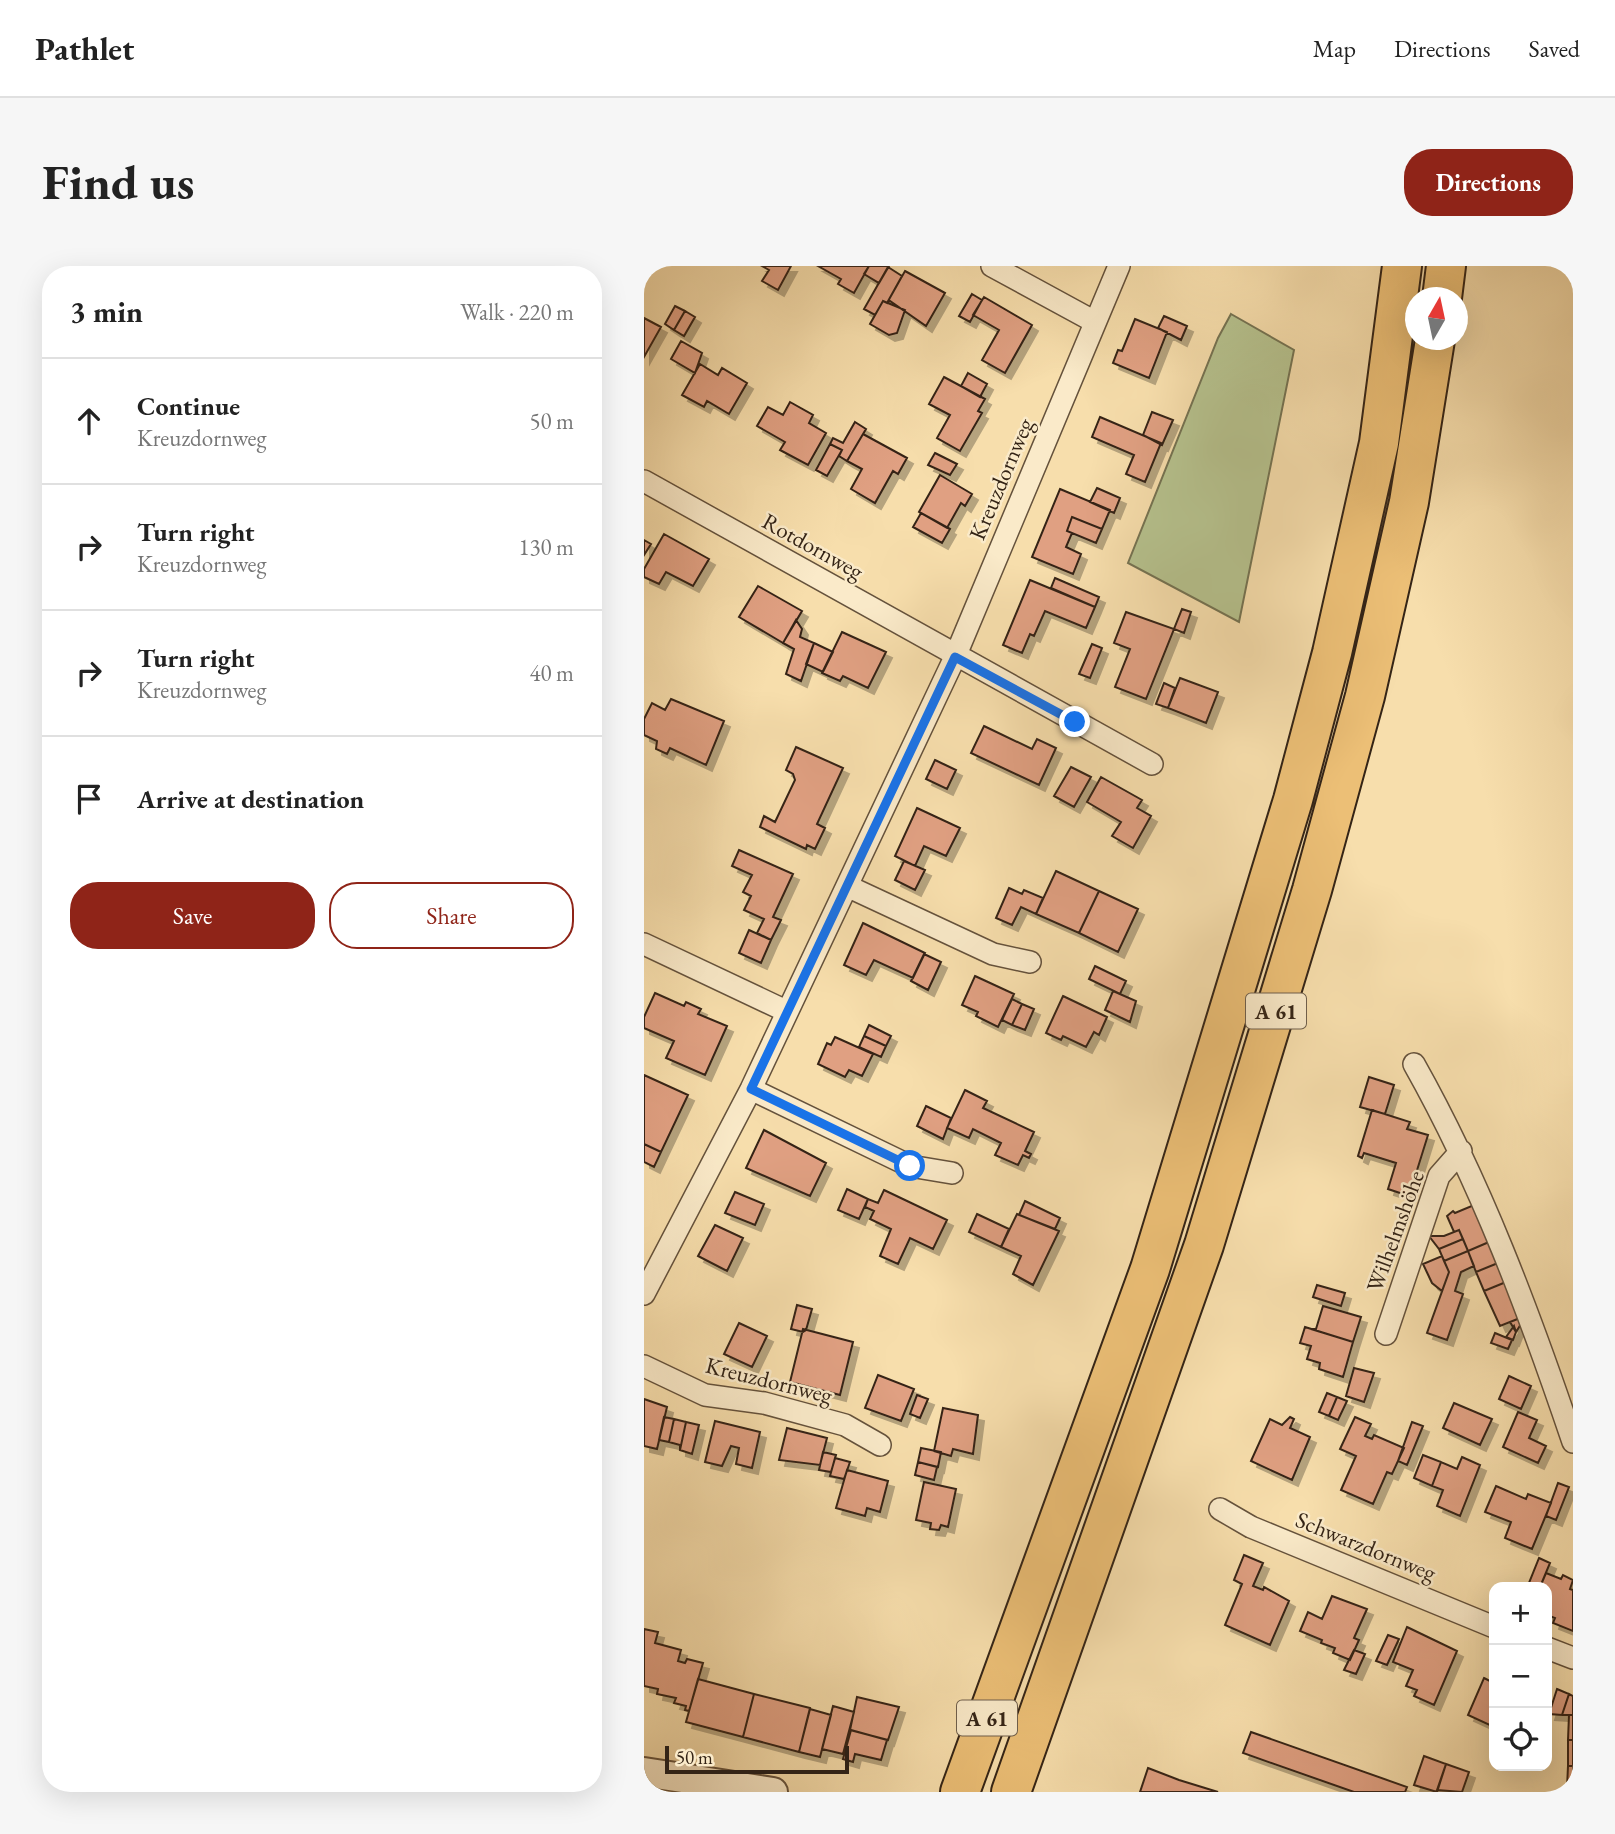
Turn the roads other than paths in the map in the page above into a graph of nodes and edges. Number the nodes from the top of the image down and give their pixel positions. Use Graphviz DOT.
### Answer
graph roads {
  1 [pos="992,266"];
  2 [pos="1119,266"];
  3 [pos="1402,266"];
  4 [pos="1446,266"];
  5 [pos="1443,287"];
  6 [pos="1095,322"];
  7 [pos="1433,350"];
  8 [pos="644,481"];
  9 [pos="955,657"];
  10 [pos="1152,764"];
  11 [pos="847,886"];
  12 [pos="644,944"];
  13 [pos="1030,962"];
  14 [pos="786,1011"];
  15 [pos="1414,1064"];
  16 [pos="751,1089"];
  17 [pos="1461,1151"];
  18 [pos="952,1173"];
  19 [pos="644,1294"];
  20 [pos="1387,1334"];
  21 [pos="644,1366"];
  22 [pos="1573,1442"];
  23 [pos="880,1445"];
  24 [pos="1220,1509"];
  25 [pos="1489,1625"];
  26 [pos="1552,1650"];
  27 [pos="1573,1658"];
  28 [pos="644,1772"];
  29 [pos="773,1792"];
  30 [pos="960,1792"];
  31 [pos="1011,1792"];
  1 -- 6 [label="street"];
  2 -- 6 [label="street, Kreuzdornweg"];
  3 -- 30 [label="highway, A 61"];
  4 -- 5 [label="highway"];
  6 -- 9 [label="street, Kreuzdornweg"];
  7 -- 31 [label="highway, A 61"];
  8 -- 9 [label="street, Rotdornweg"];
  9 -- 10 [label="street"];
  9 -- 11 [label="street, Kreuzdornweg"];
  11 -- 13 [label="street"];
  11 -- 14 [label="street, Kreuzdornweg"];
  12 -- 14 [label="street"];
  14 -- 16 [label="street, Kreuzdornweg"];
  15 -- 17 [label="street"];
  16 -- 18 [label="street"];
  16 -- 19 [label="street, Kreuzdornweg"];
  17 -- 20 [label="street, Wilhelmshöhe"];
  17 -- 22 [label="street"];
  21 -- 23 [label="street, Kreuzdornweg"];
  24 -- 25 [label="street, Schwarzdornweg"];
  26 -- 27 [label="street"];
  28 -- 29 [label="street"];
}
